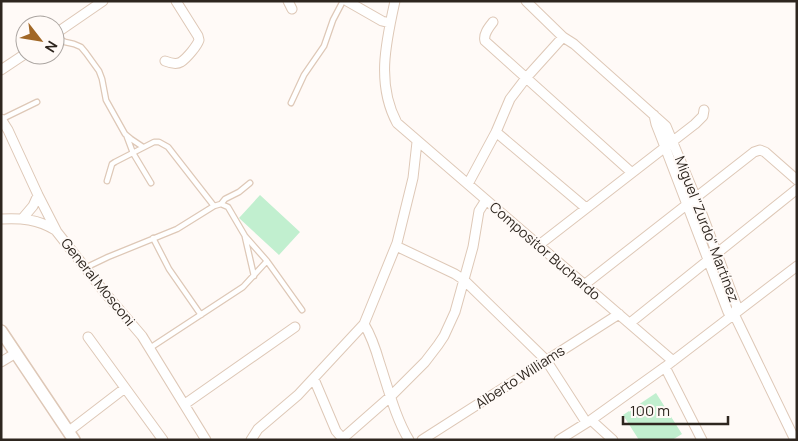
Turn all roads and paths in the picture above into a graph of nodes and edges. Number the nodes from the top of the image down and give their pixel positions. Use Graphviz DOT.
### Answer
graph roads {
  1 [pos="176,1"];
  2 [pos="343,1"];
  3 [pos="347,1"];
  4 [pos="395,1"];
  5 [pos="526,1"];
  6 [pos="99,2"];
  7 [pos="493,22"];
  8 [pos="390,23"];
  9 [pos="65,28"];
  10 [pos="563,37"];
  11 [pos="65,42"];
  12 [pos="15,61"];
  13 [pos="165,61"];
  14 [pos="1,70"];
  15 [pos="526,78"];
  16 [pos="37,102"];
  17 [pos="291,103"];
  18 [pos="704,110"];
  19 [pos="654,114"];
  20 [pos="2,119"];
  21 [pos="496,132"];
  22 [pos="125,134"];
  23 [pos="673,141"];
  24 [pos="417,142"];
  25 [pos="143,147"];
  26 [pos="665,147"];
  27 [pos="133,153"];
  28 [pos="631,172"];
  29 [pos="797,180"];
  30 [pos="107,181"];
  31 [pos="151,183"];
  32 [pos="250,183"];
  33 [pos="468,184"];
  34 [pos="797,189"];
  35 [pos="38,195"];
  36 [pos="696,198"];
  37 [pos="486,200"];
  38 [pos="221,204"];
  39 [pos="687,204"];
  40 [pos="214,206"];
  41 [pos="586,208"];
  42 [pos="1,219"];
  43 [pos="22,219"];
  44 [pos="57,232"];
  45 [pos="245,236"];
  46 [pos="154,238"];
  47 [pos="539,245"];
  48 [pos="396,246"];
  49 [pos="716,253"];
  50 [pos="708,260"];
  51 [pos="267,262"];
  52 [pos="797,266"];
  53 [pos="86,268"];
  54 [pos="254,276"];
  55 [pos="464,280"];
  56 [pos="584,285"];
  57 [pos="302,310"];
  58 [pos="619,314"];
  59 [pos="734,314"];
  60 [pos="201,315"];
  61 [pos="630,323"];
  62 [pos="364,324"];
  63 [pos="295,326"];
  64 [pos="1,331"];
  65 [pos="88,337"];
  66 [pos="150,348"];
  67 [pos="16,353"];
  68 [pos="546,360"];
  69 [pos="673,361"];
  70 [pos="1,362"];
  71 [pos="665,367"];
  72 [pos="314,379"];
  73 [pos="125,388"];
  74 [pos="391,396"];
  75 [pos="185,404"];
  76 [pos="588,421"];
  77 [pos="72,435"];
  78 [pos="342,439"];
  79 [pos="163,440"];
  80 [pos="206,440"];
  81 [pos="251,440"];
  82 [pos="409,440"];
  83 [pos="422,440"];
  84 [pos="558,440"];
  85 [pos="613,440"];
  86 [pos="702,440"];
  87 [pos="795,440"];
  1 -- 13 [label="street"];
  2 -- 17 [label="lane"];
  3 -- 8 [label="street"];
  4 -- 8 [label="street, Compositor Buchardo"];
  5 -- 10 [label="street, Miguel \"Zurdo\" Martínez"];
  6 -- 9 [label="street"];
  7 -- 15 [label="street"];
  8 -- 24 [label="street, Compositor Buchardo"];
  10 -- 15 [label="street"];
  10 -- 19 [label="street, Miguel \"Zurdo\" Martínez"];
  11 -- 22 [label="lane"];
  12 -- 14 [label="street"];
  15 -- 21 [label="street"];
  15 -- 28 [label="street"];
  16 -- 20 [label="lane"];
  18 -- 23 [label="street"];
  19 -- 23 [label="street, Miguel \"Zurdo\" Martínez"];
  19 -- 26 [label="street, Miguel \"Zurdo\" Martínez"];
  20 -- 35 [label="street, General Mosconi"];
  21 -- 33 [label="street"];
  21 -- 41 [label="street"];
  22 -- 25 [label="lane"];
  22 -- 27 [label="lane"];
  23 -- 26 [label="street"];
  23 -- 36 [label="street, Miguel \"Zurdo\" Martínez"];
  24 -- 33 [label="street, Compositor Buchardo"];
  24 -- 48 [label="street"];
  25 -- 27 [label="lane"];
  25 -- 40 [label="lane"];
  26 -- 28 [label="street"];
  26 -- 39 [label="street, Miguel \"Zurdo\" Martínez"];
  27 -- 30 [label="lane"];
  27 -- 31 [label="lane"];
  28 -- 41 [label="street"];
  29 -- 36 [label="street"];
  32 -- 38 [label="lane"];
  33 -- 37 [label="street, Compositor Buchardo"];
  34 -- 49 [label="street"];
  35 -- 43 [label="street"];
  35 -- 44 [label="street, General Mosconi"];
  36 -- 39 [label="street"];
  36 -- 49 [label="street, Miguel \"Zurdo\" Martínez"];
  37 -- 47 [label="street, Compositor Buchardo"];
  37 -- 55 [label="street"];
  38 -- 40 [label="lane"];
  38 -- 45 [label="lane"];
  39 -- 50 [label="street, Miguel \"Zurdo\" Martínez"];
  39 -- 56 [label="street"];
  40 -- 46 [label="lane"];
  41 -- 47 [label="street"];
  42 -- 43 [label="street"];
  43 -- 44 [label="street"];
  44 -- 53 [label="street, General Mosconi"];
  45 -- 51 [label="lane"];
  45 -- 54 [label="lane"];
  46 -- 53 [label="lane"];
  46 -- 60 [label="lane"];
  47 -- 56 [label="street, Compositor Buchardo"];
  48 -- 55 [label="street"];
  48 -- 62 [label="street"];
  49 -- 50 [label="street"];
  49 -- 59 [label="street, Miguel \"Zurdo\" Martínez"];
  50 -- 59 [label="street, Miguel \"Zurdo\" Martínez"];
  50 -- 61 [label="street"];
  51 -- 54 [label="lane"];
  51 -- 57 [label="lane"];
  52 -- 59 [label="street"];
  53 -- 66 [label="street, General Mosconi"];
  54 -- 60 [label="lane"];
  55 -- 68 [label="street"];
  55 -- 74 [label="street"];
  56 -- 58 [label="street, Compositor Buchardo"];
  58 -- 61 [label="street, Compositor Buchardo"];
  58 -- 68 [label="street, Alberto Williams"];
  59 -- 69 [label="street"];
  59 -- 87 [label="street"];
  60 -- 66 [label="lane"];
  61 -- 69 [label="street, Compositor Buchardo"];
  62 -- 72 [label="street"];
  62 -- 74 [label="street"];
  63 -- 75 [label="street"];
  64 -- 67 [label="street"];
  65 -- 73 [label="street"];
  66 -- 75 [label="street, General Mosconi"];
  67 -- 70 [label="street"];
  67 -- 77 [label="street"];
  68 -- 76 [label="street"];
  68 -- 83 [label="street, Alberto Williams"];
  69 -- 71 [label="street"];
  71 -- 76 [label="street"];
  71 -- 86 [label="street"];
  72 -- 78 [label="street"];
  72 -- 81 [label="street"];
  73 -- 77 [label="street"];
  73 -- 79 [label="street"];
  74 -- 78 [label="street"];
  74 -- 82 [label="street"];
  75 -- 80 [label="street, General Mosconi"];
  76 -- 84 [label="street"];
  76 -- 85 [label="street"];
}
